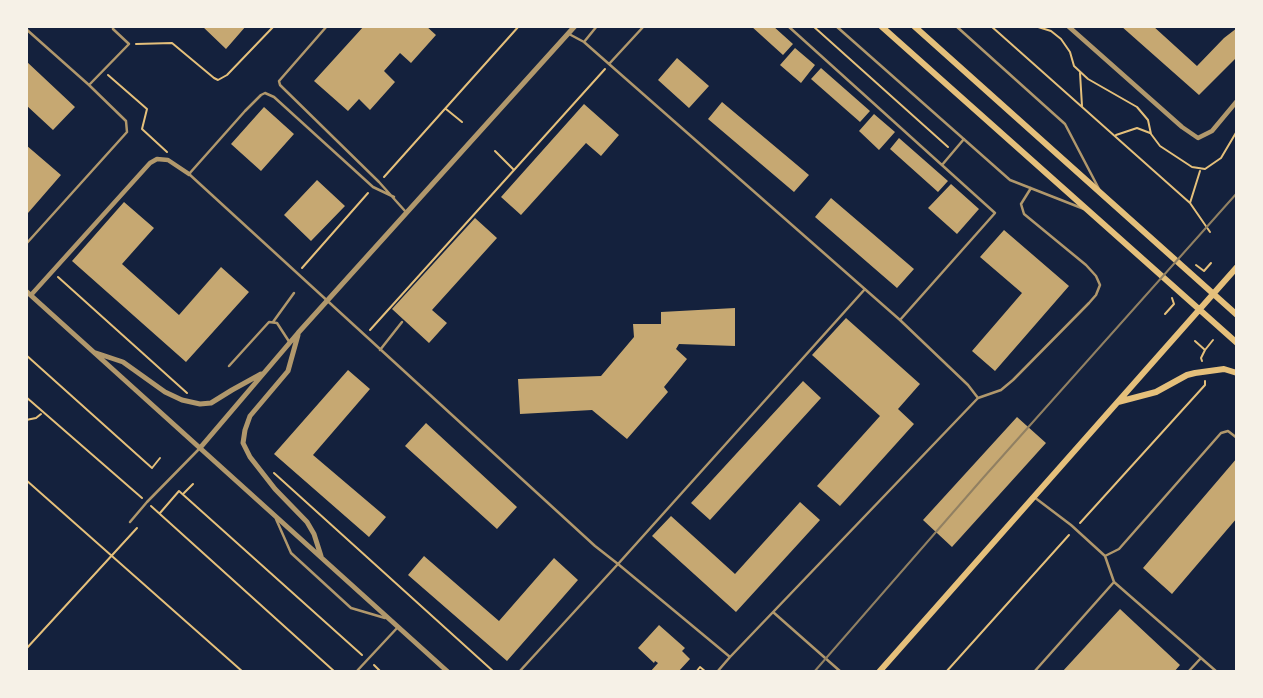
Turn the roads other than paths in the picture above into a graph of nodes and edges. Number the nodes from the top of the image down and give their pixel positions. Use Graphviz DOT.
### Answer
graph roads {
  1 [pos="113,26"];
  2 [pos="327,26"];
  3 [pos="575,26"];
  4 [pos="597,26"];
  5 [pos="644,26"];
  6 [pos="788,26"];
  7 [pos="836,26"];
  8 [pos="881,26"];
  9 [pos="914,26"];
  10 [pos="956,26"];
  11 [pos="1068,26"];
  12 [pos="26,29"];
  13 [pos="569,34"];
  14 [pos="584,42"];
  15 [pos="609,64"];
  16 [pos="89,85"];
  17 [pos="1237,102"];
  18 [pos="964,139"];
  19 [pos="942,165"];
  20 [pos="188,174"];
  21 [pos="1031,188"];
  22 [pos="1102,195"];
  23 [pos="394,197"];
  24 [pos="1088,211"];
  25 [pos="407,214"];
  26 [pos="26,244"];
  27 [pos="1237,267"];
  28 [pos="864,289"];
  29 [pos="29,293"];
  30 [pos="293,293"];
  31 [pos="1213,294"];
  32 [pos="328,302"];
  33 [pos="1199,310"];
  34 [pos="1237,315"];
  35 [pos="900,320"];
  36 [pos="273,321"];
  37 [pos="402,323"];
  38 [pos="298,333"];
  39 [pos="290,343"];
  40 [pos="1237,343"];
  41 [pos="380,350"];
  42 [pos="93,352"];
  43 [pos="229,366"];
  44 [pos="264,373"];
  45 [pos="1237,373"];
  46 [pos="978,398"];
  47 [pos="1116,403"];
  48 [pos="1237,438"];
  49 [pos="200,448"];
  50 [pos="1034,496"];
  51 [pos="275,516"];
  52 [pos="130,522"];
  53 [pos="1105,556"];
  54 [pos="322,559"];
  55 [pos="618,564"];
  56 [pos="1114,582"];
  57 [pos="773,612"];
  58 [pos="390,619"];
  59 [pos="398,627"];
  60 [pos="730,657"];
  61 [pos="1201,658"];
  62 [pos="356,672"];
  63 [pos="449,672"];
  64 [pos="519,672"];
  65 [pos="717,672"];
  66 [pos="841,672"];
  67 [pos="878,672"];
  68 [pos="1034,672"];
  69 [pos="1188,672"];
  70 [pos="1217,672"];
  1 -- 16 [label="lane"];
  2 -- 23 [label="lane"];
  3 -- 13 [label="street"];
  4 -- 14 [label="lane"];
  5 -- 15 [label="lane"];
  6 -- 19 [label="lane"];
  7 -- 18 [label="lane"];
  8 -- 24 [label="main road"];
  9 -- 22 [label="main road"];
  10 -- 22 [label="lane"];
  11 -- 17 [label="street"];
  12 -- 16 [label="lane"];
  13 -- 14 [label="lane"];
  13 -- 25 [label="street"];
  14 -- 15 [label="lane"];
  15 -- 28 [label="lane"];
  16 -- 26 [label="lane"];
  18 -- 19 [label="lane"];
  18 -- 21 [label="lane"];
  19 -- 35 [label="lane"];
  20 -- 23 [label="lane"];
  20 -- 29 [label="street"];
  20 -- 32 [label="lane"];
  21 -- 24 [label="lane"];
  21 -- 46 [label="lane"];
  22 -- 31 [label="main road"];
  23 -- 25 [label="lane"];
  24 -- 33 [label="main road"];
  25 -- 32 [label="street"];
  27 -- 31 [label="main road"];
  28 -- 35 [label="lane"];
  28 -- 55 [label="lane"];
  29 -- 42 [label="street"];
  30 -- 36 [label="lane"];
  31 -- 33 [label="main road"];
  31 -- 34 [label="main road"];
  32 -- 38 [label="street"];
  32 -- 41 [label="lane"];
  33 -- 40 [label="main road"];
  33 -- 47 [label="main road"];
  35 -- 46 [label="lane"];
  36 -- 39 [label="lane"];
  36 -- 43 [label="lane"];
  37 -- 41 [label="lane"];
  38 -- 39 [label="street"];
  38 -- 54 [label="street"];
  39 -- 44 [label="street"];
  41 -- 55 [label="lane"];
  42 -- 44 [label="street"];
  42 -- 49 [label="street"];
  44 -- 49 [label="street"];
  45 -- 47 [label="main road"];
  46 -- 57 [label="lane"];
  47 -- 50 [label="main road"];
  48 -- 53 [label="lane"];
  49 -- 51 [label="street"];
  49 -- 52 [label="lane"];
  50 -- 53 [label="lane"];
  50 -- 67 [label="main road"];
  51 -- 54 [label="street"];
  51 -- 58 [label="lane"];
  53 -- 56 [label="lane"];
  54 -- 58 [label="street"];
  55 -- 60 [label="lane"];
  55 -- 64 [label="lane"];
  56 -- 61 [label="lane"];
  56 -- 68 [label="lane"];
  57 -- 60 [label="lane"];
  57 -- 66 [label="lane"];
  58 -- 59 [label="street"];
  59 -- 62 [label="lane"];
  59 -- 63 [label="street"];
  60 -- 65 [label="lane"];
  61 -- 69 [label="lane"];
  61 -- 70 [label="lane"];
}
